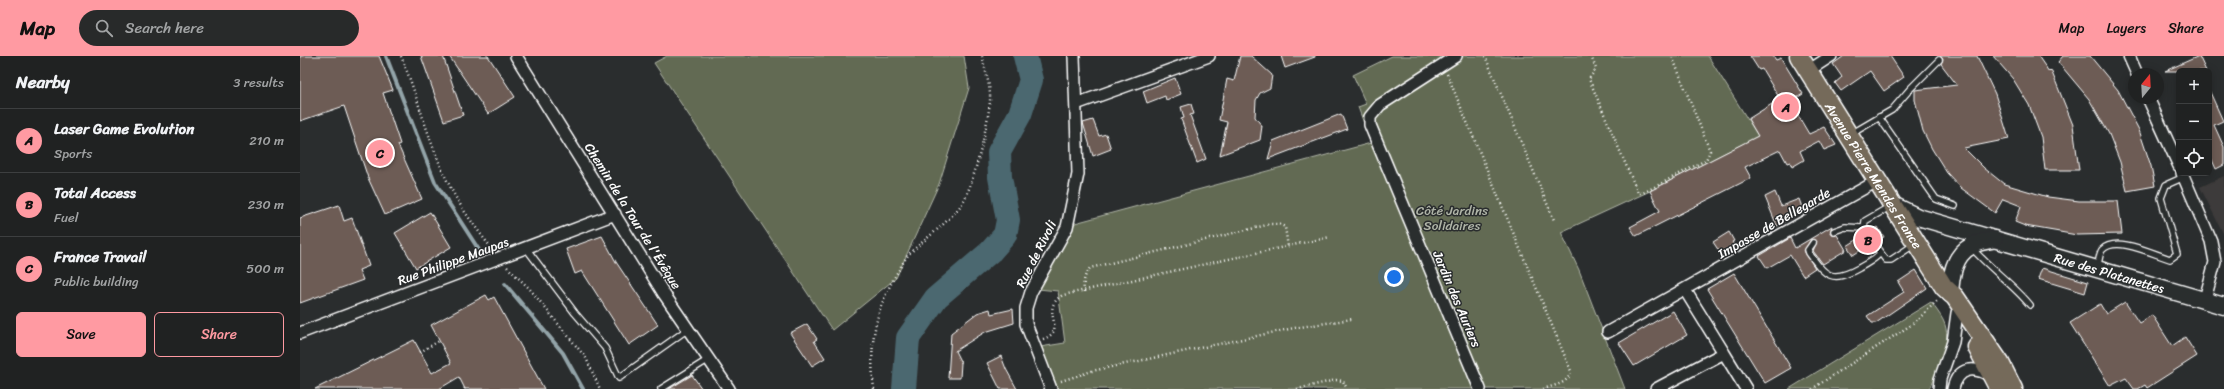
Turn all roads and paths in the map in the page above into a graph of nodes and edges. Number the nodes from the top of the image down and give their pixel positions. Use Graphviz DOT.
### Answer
graph roads {
  1 [pos="401,56"];
  2 [pos="516,56"];
  3 [pos="982,56"];
  4 [pos="1074,56"];
  5 [pos="1209,56"];
  6 [pos="1456,56"];
  7 [pos="1485,56"];
  8 [pos="1591,56"];
  9 [pos="1672,56"];
  10 [pos="1831,56"];
  11 [pos="2129,56"];
  12 [pos="1939,60"];
  13 [pos="1443,64"];
  14 [pos="1804,64"];
  15 [pos="2134,68"];
  16 [pos="1076,104"];
  17 [pos="2151,104"];
  18 [pos="1879,116"];
  19 [pos="1850,135"];
  20 [pos="2176,159"];
  21 [pos="2181,176"];
  22 [pos="2183,176"];
  23 [pos="1877,181"];
  24 [pos="1893,205"];
  25 [pos="1955,206"];
  26 [pos="615,214"];
  27 [pos="1554,220"];
  28 [pos="1864,228"];
  29 [pos="1834,231"];
  30 [pos="1867,234"];
  31 [pos="1330,237"];
  32 [pos="1995,239"];
  33 [pos="1917,242"];
  34 [pos="1873,243"];
  35 [pos="1813,244"];
  36 [pos="1970,246"];
  37 [pos="1288,247"];
  38 [pos="526,248"];
  39 [pos="1880,253"];
  40 [pos="499,258"];
  41 [pos="2097,268"];
  42 [pos="1685,290"];
  43 [pos="1084,292"];
  44 [pos="1944,297"];
  45 [pos="2205,299"];
  46 [pos="2030,305"];
  47 [pos="2224,306"];
  48 [pos="1957,313"];
  49 [pos="1352,319"];
  50 [pos="688,329"];
  51 [pos="1608,332"];
  52 [pos="300,333"];
  53 [pos="439,341"];
  54 [pos="1034,342"];
  55 [pos="420,352"];
  56 [pos="1724,353"];
  57 [pos="709,360"];
  58 [pos="1996,383"];
  59 [pos="1050,387"];
  60 [pos="600,389"];
  61 [pos="661,389"];
  62 [pos="729,389"];
  63 [pos="874,389"];
  64 [pos="1297,389"];
  65 [pos="1347,389"];
  66 [pos="1480,389"];
  67 [pos="1543,389"];
  68 [pos="1656,389"];
  69 [pos="1746,389"];
  70 [pos="1812,389"];
  71 [pos="1939,389"];
  72 [pos="1953,389"];
  73 [pos="2012,389"];
  1 -- 40 [label="path"];
  2 -- 26 [label="street, Chemin de la Tour de l'Évêque"];
  3 -- 63 [label="path"];
  4 -- 16 [label="street, Rue de Rivoli"];
  5 -- 16 [label="street"];
  6 -- 13 [label="street, Jardin des Auriers"];
  7 -- 27 [label="path"];
  8 -- 9 [label="path"];
  10 -- 14 [label="street"];
  11 -- 15 [label="street"];
  12 -- 18 [label="lane"];
  13 -- 66 [label="street, Jardin des Auriers"];
  13 -- 67 [label="path"];
  14 -- 19 [label="main road, Avenue Pierre Mendes France"];
  16 -- 54 [label="street, Rue de Rivoli"];
  17 -- 20 [label="street"];
  18 -- 19 [label="lane"];
  18 -- 25 [label="lane"];
  19 -- 23 [label="main road, Avenue Pierre Mendes France"];
  21 -- 41 [label="lane"];
  22 -- 45 [label="street"];
  23 -- 24 [label="main road, Avenue Pierre Mendes France"];
  23 -- 42 [label="street, Impasse de Bellegarde"];
  24 -- 28 [label="lane"];
  24 -- 32 [label="street, Rue des Platanettes"];
  24 -- 33 [label="main road, Avenue Pierre Mendes France"];
  26 -- 38 [label="street, Rue Philippe Maupas"];
  26 -- 50 [label="street, Chemin de la Tour de l'Évêque"];
  28 -- 29 [label="lane"];
  28 -- 30 [label="lane"];
  31 -- 37 [label="path"];
  32 -- 36 [label="street"];
  32 -- 41 [label="street, Rue des Platanettes"];
  33 -- 39 [label="lane"];
  33 -- 44 [label="main road, Avenue Pierre Mendes France"];
  34 -- 39 [label="lane"];
  35 -- 39 [label="lane"];
  36 -- 44 [label="street"];
  36 -- 46 [label="lane"];
  37 -- 43 [label="path"];
  37 -- 43 [label="path"];
  38 -- 40 [label="street, Rue Philippe Maupas"];
  38 -- 50 [label="lane"];
  40 -- 52 [label="street, Rue Philippe Maupas"];
  40 -- 60 [label="path"];
  41 -- 45 [label="street, Rue des Platanettes"];
  42 -- 51 [label="street, Impasse de Bellegarde"];
  42 -- 56 [label="street"];
  43 -- 54 [label="path"];
  44 -- 48 [label="main road, Avenue Pierre Mendes France"];
  44 -- 70 [label="path"];
  44 -- 73 [label="main road, Avenue Pierre Mendes France"];
  45 -- 47 [label="street, Rue des Platanettes"];
  48 -- 58 [label="main road, Avenue Pierre Mendes France"];
  48 -- 71 [label="street"];
  49 -- 59 [label="path"];
  50 -- 57 [label="street, Chemin de la Tour de l'Évêque"];
  53 -- 55 [label="path"];
  54 -- 59 [label="street, Rue de Rivoli"];
  56 -- 68 [label="street"];
  56 -- 69 [label="street"];
  57 -- 61 [label="lane"];
  57 -- 62 [label="street, Chemin de la Tour de l'Évêque"];
  58 -- 72 [label="street"];
  64 -- 65 [label="path"];
}
